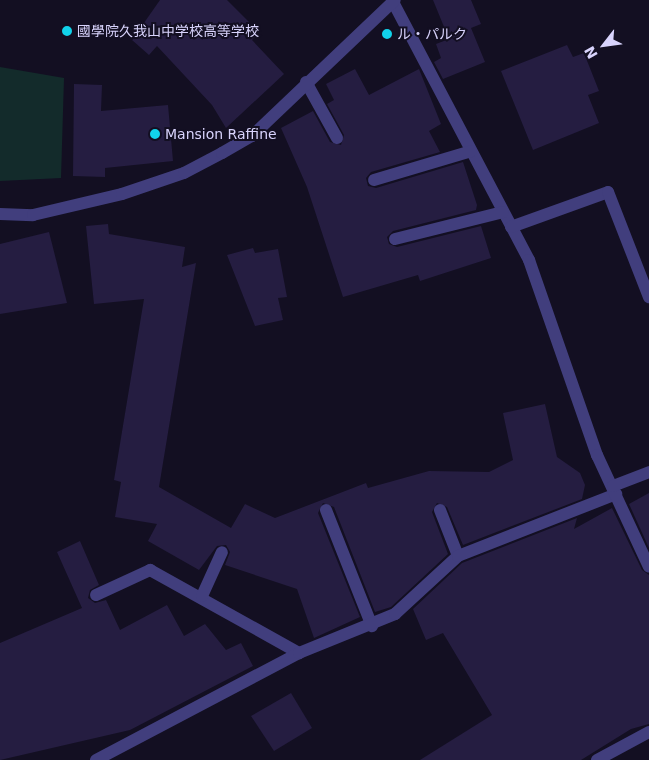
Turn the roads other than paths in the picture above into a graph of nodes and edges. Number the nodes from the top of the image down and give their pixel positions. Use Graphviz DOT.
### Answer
graph roads {
  1 [pos="394,1"];
  2 [pos="306,82"];
  3 [pos="338,138"];
  4 [pos="471,151"];
  5 [pos="374,180"];
  6 [pos="504,212"];
  7 [pos="0,214"];
  8 [pos="511,227"];
  9 [pos="395,238"];
  10 [pos="649,297"];
  11 [pos="649,472"];
  12 [pos="615,490"];
  13 [pos="326,510"];
  14 [pos="440,510"];
  15 [pos="222,552"];
  16 [pos="458,556"];
  17 [pos="649,567"];
  18 [pos="96,595"];
  19 [pos="202,596"];
  20 [pos="372,626"];
  21 [pos="299,652"];
  22 [pos="649,732"];
  23 [pos="96,760"];
  24 [pos="597,760"];
  1 -- 2 [label="street"];
  1 -- 4 [label="street"];
  2 -- 3 [label="street"];
  2 -- 7 [label="street"];
  4 -- 5 [label="street"];
  4 -- 6 [label="street"];
  6 -- 8 [label="street"];
  6 -- 9 [label="street"];
  8 -- 10 [label="street"];
  8 -- 12 [label="street"];
  11 -- 12 [label="street"];
  12 -- 16 [label="street"];
  12 -- 17 [label="street"];
  13 -- 20 [label="street"];
  14 -- 16 [label="street"];
  15 -- 19 [label="street"];
  16 -- 20 [label="street"];
  18 -- 19 [label="street"];
  19 -- 21 [label="street"];
  20 -- 21 [label="street"];
  21 -- 23 [label="street"];
  22 -- 24 [label="street"];
}
